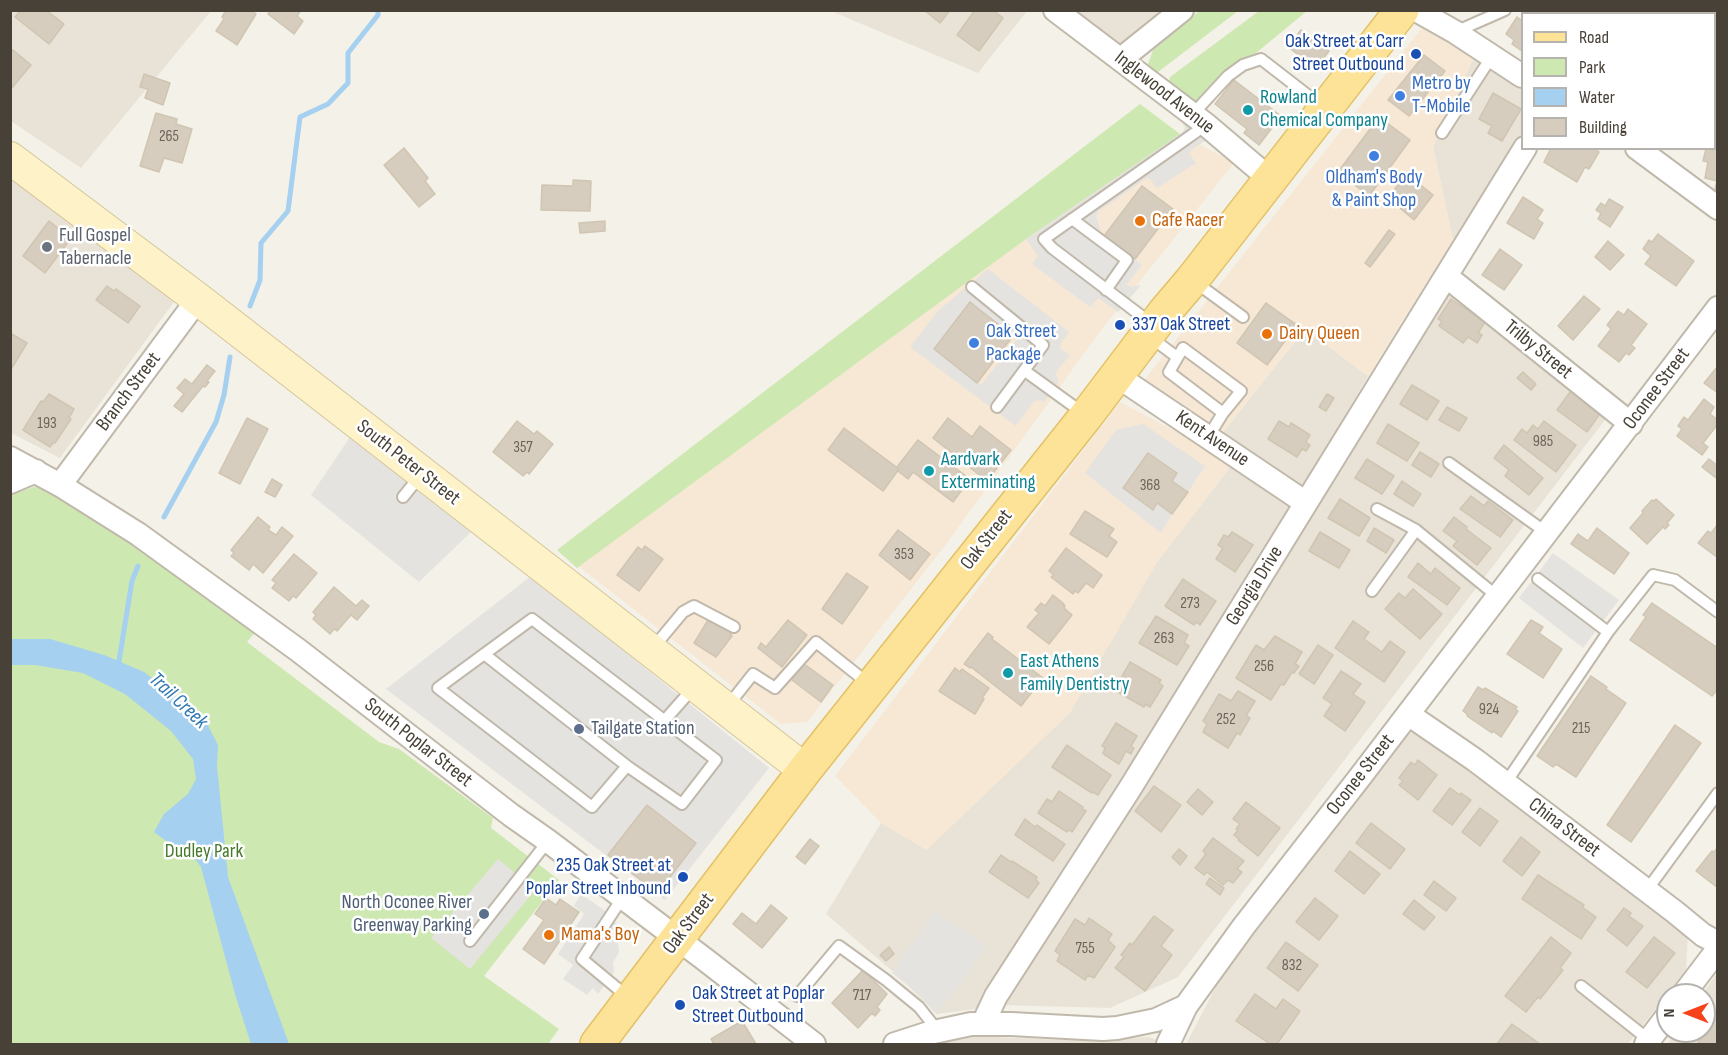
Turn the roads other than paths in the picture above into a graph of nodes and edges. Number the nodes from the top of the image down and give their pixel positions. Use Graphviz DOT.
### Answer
graph roads {
  1 [pos="1055,10"];
  2 [pos="1182,10"];
  3 [pos="1402,10"];
  4 [pos="1416,10"];
  5 [pos="1505,10"];
  6 [pos="1455,32"];
  7 [pos="1492,56"];
  8 [pos="1120,59"];
  9 [pos="1521,75"];
  10 [pos="1326,109"];
  11 [pos="1199,120"];
  12 [pos="1442,134"];
  13 [pos="1524,150"];
  14 [pos="1640,150"];
  15 [pos="10,158"];
  16 [pos="1270,179"];
  17 [pos="1718,208"];
  18 [pos="1072,219"];
  19 [pos="1446,276"];
  20 [pos="1192,280"];
  21 [pos="972,287"];
  22 [pos="1106,290"];
  23 [pos="198,299"];
  24 [pos="1718,308"];
  25 [pos="1244,317"];
  26 [pos="1151,330"];
  27 [pos="1177,357"];
  28 [pos="1025,370"];
  29 [pos="1117,376"];
  30 [pos="997,407"];
  31 [pos="1224,413"];
  32 [pos="1086,416"];
  33 [pos="1631,424"];
  34 [pos="1208,437"];
  35 [pos="10,458"];
  36 [pos="1449,464"];
  37 [pos="36,471"];
  38 [pos="10,482"];
  39 [pos="60,485"];
  40 [pos="1306,503"];
  41 [pos="1377,508"];
  42 [pos="1416,530"];
  43 [pos="1547,533"];
  44 [pos="1538,579"];
  45 [pos="1372,591"];
  46 [pos="1498,597"];
  47 [pos="1718,612"];
  48 [pos="734,627"];
  49 [pos="1608,632"];
  50 [pos="651,650"];
  51 [pos="484,654"];
  52 [pos="695,685"];
  53 [pos="872,686"];
  54 [pos="725,708"];
  55 [pos="1408,714"];
  56 [pos="664,721"];
  57 [pos="627,766"];
  58 [pos="805,770"];
  59 [pos="1505,783"];
  60 [pos="1718,793"];
  61 [pos="548,841"];
  62 [pos="1647,890"];
  63 [pos="623,897"];
  64 [pos="677,939"];
  65 [pos="470,941"];
  66 [pos="1718,943"];
  67 [pos="1718,949"];
  68 [pos="1692,983"];
  69 [pos="1581,986"];
  70 [pos="797,996"];
  71 [pos="631,1000"];
  72 [pos="1186,1006"];
  73 [pos="985,1024"];
  74 [pos="938,1031"];
  75 [pos="1648,1042"];
  76 [pos="597,1044"];
  77 [pos="814,1044"];
  78 [pos="895,1044"];
  79 [pos="1168,1044"];
  1 -- 8 [label="street, Inglewood Avenue"];
  2 -- 8 [label="street"];
  3 -- 10 [label="main road, Oak Street"];
  4 -- 6 [label="street"];
  5 -- 6 [label="lane"];
  6 -- 7 [label="street"];
  7 -- 9 [label="street"];
  7 -- 12 [label="lane"];
  8 -- 11 [label="street, Inglewood Avenue"];
  10 -- 11 [label="lane"];
  10 -- 16 [label="main road, Oak Street"];
  11 -- 16 [label="street, Inglewood Avenue"];
  11 -- 18 [label="lane"];
  13 -- 19 [label="street, Georgia Drive"];
  14 -- 17 [label="street"];
  15 -- 23 [label="street, South Peter Street"];
  16 -- 20 [label="main road, Oak Street"];
  18 -- 22 [label="lane"];
  18 -- 22 [label="lane"];
  19 -- 33 [label="street, Trilby Street"];
  19 -- 40 [label="street, Georgia Drive"];
  20 -- 25 [label="lane"];
  20 -- 26 [label="main road, Oak Street"];
  21 -- 28 [label="lane"];
  22 -- 26 [label="lane"];
  23 -- 39 [label="street, Branch Street"];
  23 -- 50 [label="street, South Peter Street"];
  24 -- 33 [label="street, Oconee Street"];
  26 -- 27 [label="lane"];
  26 -- 29 [label="main road, Oak Street"];
  27 -- 31 [label="lane"];
  27 -- 31 [label="lane"];
  28 -- 30 [label="lane"];
  28 -- 32 [label="lane"];
  29 -- 32 [label="main road, Oak Street"];
  29 -- 34 [label="street, Kent Avenue"];
  31 -- 34 [label="lane"];
  32 -- 53 [label="main road, Oak Street"];
  33 -- 43 [label="street, Oconee Street"];
  34 -- 40 [label="street, Kent Avenue"];
  35 -- 37 [label="street, South Poplar Street"];
  36 -- 43 [label="lane"];
  37 -- 38 [label="street"];
  37 -- 39 [label="street, South Poplar Street"];
  39 -- 61 [label="street, South Poplar Street"];
  40 -- 73 [label="street, Georgia Drive"];
  41 -- 42 [label="lane"];
  42 -- 45 [label="lane"];
  42 -- 46 [label="lane"];
  43 -- 46 [label="street, Oconee Street"];
  44 -- 49 [label="lane"];
  46 -- 55 [label="street, Oconee Street"];
  47 -- 49 [label="lane"];
  48 -- 50 [label="lane"];
  49 -- 59 [label="lane"];
  50 -- 52 [label="street, South Peter Street"];
  51 -- 56 [label="lane"];
  51 -- 57 [label="lane"];
  51 -- 57 [label="lane"];
  52 -- 54 [label="street, South Peter Street"];
  52 -- 56 [label="lane"];
  53 -- 54 [label="lane"];
  53 -- 58 [label="main road, Oak Street"];
  54 -- 58 [label="street, South Peter Street"];
  55 -- 59 [label="street, China Street"];
  55 -- 72 [label="street, Oconee Street"];
  56 -- 57 [label="lane"];
  58 -- 64 [label="main road, Oak Street"];
  59 -- 62 [label="street, China Street"];
  60 -- 62 [label="lane"];
  61 -- 63 [label="street, South Poplar Street"];
  61 -- 65 [label="lane"];
  62 -- 66 [label="street, China Street"];
  63 -- 64 [label="street, South Poplar Street"];
  63 -- 71 [label="lane"];
  64 -- 71 [label="main road, Oak Street"];
  64 -- 77 [label="street, South Poplar Street"];
  67 -- 68 [label="street"];
  69 -- 75 [label="lane"];
  70 -- 74 [label="lane"];
  71 -- 76 [label="main road, Oak Street"];
  72 -- 73 [label="street, Oconee Street"];
  72 -- 79 [label="street"];
  73 -- 74 [label="street, Oconee Street"];
  74 -- 78 [label="street, Oconee Street"];
}
